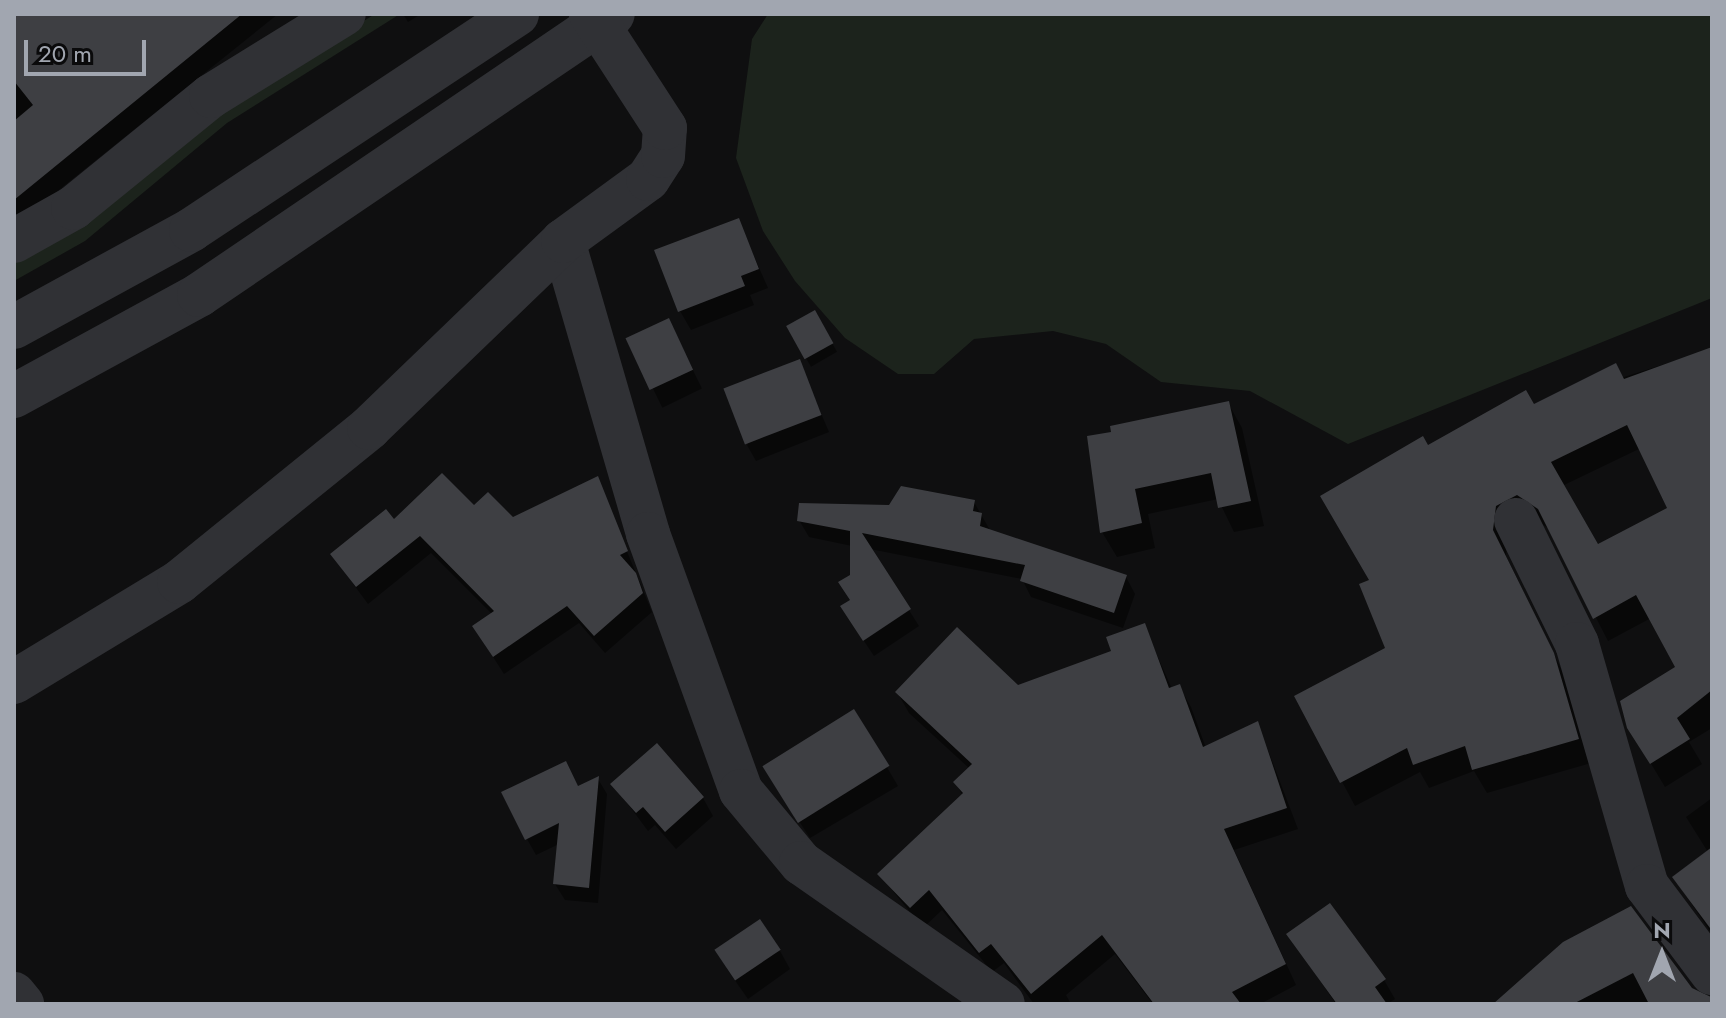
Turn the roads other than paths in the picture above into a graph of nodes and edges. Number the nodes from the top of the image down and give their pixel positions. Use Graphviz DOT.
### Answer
graph roads {
  1 [pos="344,14"];
  2 [pos="517,14"];
  3 [pos="601,18"];
  4 [pos="14,241"];
  5 [pos="563,241"];
  6 [pos="14,327"];
  7 [pos="14,396"];
  8 [pos="1516,520"];
  9 [pos="14,682"];
  10 [pos="1712,973"];
  11 [pos="14,994"];
  12 [pos="22,1004"];
  13 [pos="1003,1004"];
  1 -- 4 [label="street"];
  2 -- 6 [label="street"];
  3 -- 5 [label="street"];
  3 -- 7 [label="street"];
  5 -- 9 [label="street"];
  5 -- 13 [label="street"];
  8 -- 10 [label="street"];
  11 -- 12 [label="street"];
}
